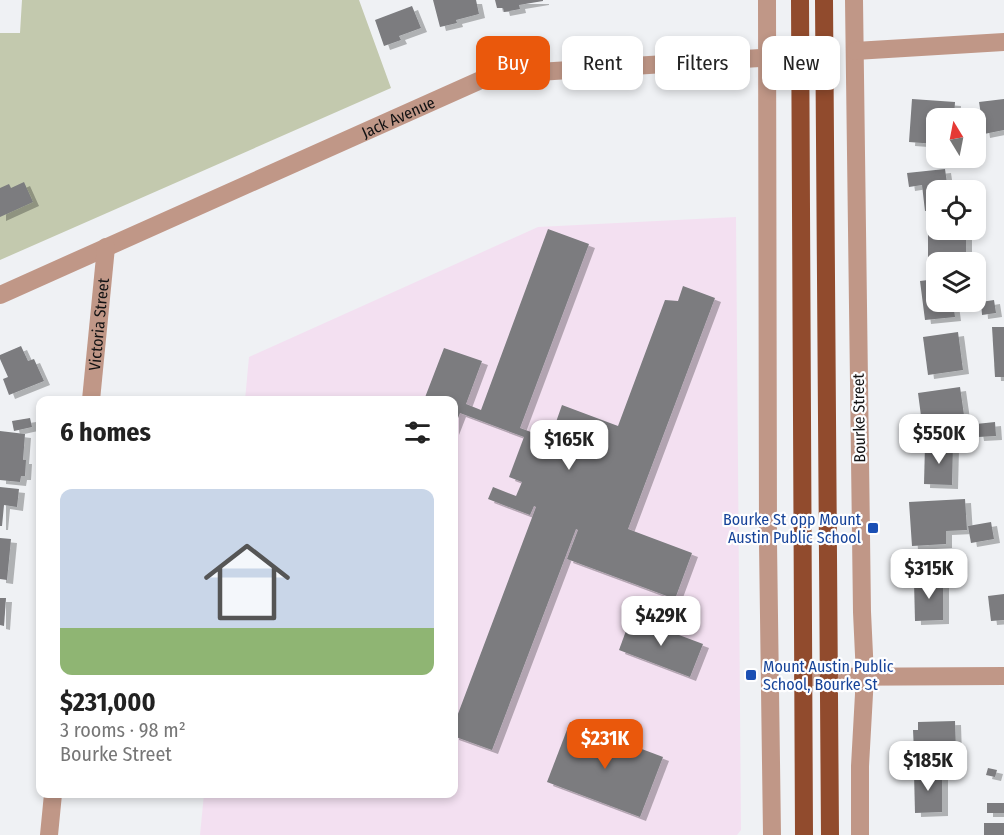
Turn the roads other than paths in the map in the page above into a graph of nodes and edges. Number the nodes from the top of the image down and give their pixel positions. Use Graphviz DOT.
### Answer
graph roads {
  1 [pos="767,0"];
  2 [pos="800,0"];
  3 [pos="824,0"];
  4 [pos="854,0"];
  5 [pos="766,36"];
  6 [pos="800,36"];
  7 [pos="824,36"];
  8 [pos="1004,42"];
  9 [pos="855,51"];
  10 [pos="762,56"];
  11 [pos="766,90"];
  12 [pos="800,90"];
  13 [pos="824,90"];
  14 [pos="106,247"];
  15 [pos="0,295"];
  16 [pos="91,396"];
  17 [pos="865,676"];
  18 [pos="1004,676"];
  19 [pos="803,677"];
  20 [pos="830,677"];
  21 [pos="53,798"];
  22 [pos="49,835"];
  23 [pos="772,835"];
  24 [pos="804,835"];
  25 [pos="830,835"];
  26 [pos="860,835"];
  1 -- 5 [label="street"];
  2 -- 6 [label="main road"];
  3 -- 7 [label="main road, Bourke Street"];
  4 -- 9 [label="street, Bourke Street"];
  8 -- 9 [label="street"];
  9 -- 17 [label="street, Bourke Street"];
  10 -- 14 [label="street, Jack Avenue"];
  11 -- 23 [label="street"];
  12 -- 19 [label="main road"];
  13 -- 20 [label="main road, Bourke Street"];
  14 -- 15 [label="street, Jack Avenue"];
  14 -- 16 [label="street, Victoria Street"];
  17 -- 18 [label="street"];
  17 -- 20 [label="street"];
  17 -- 26 [label="street, Bourke Street"];
  19 -- 20 [label="street"];
  19 -- 24 [label="main road"];
  20 -- 25 [label="main road, Bourke Street"];
  21 -- 22 [label="street"];
}
